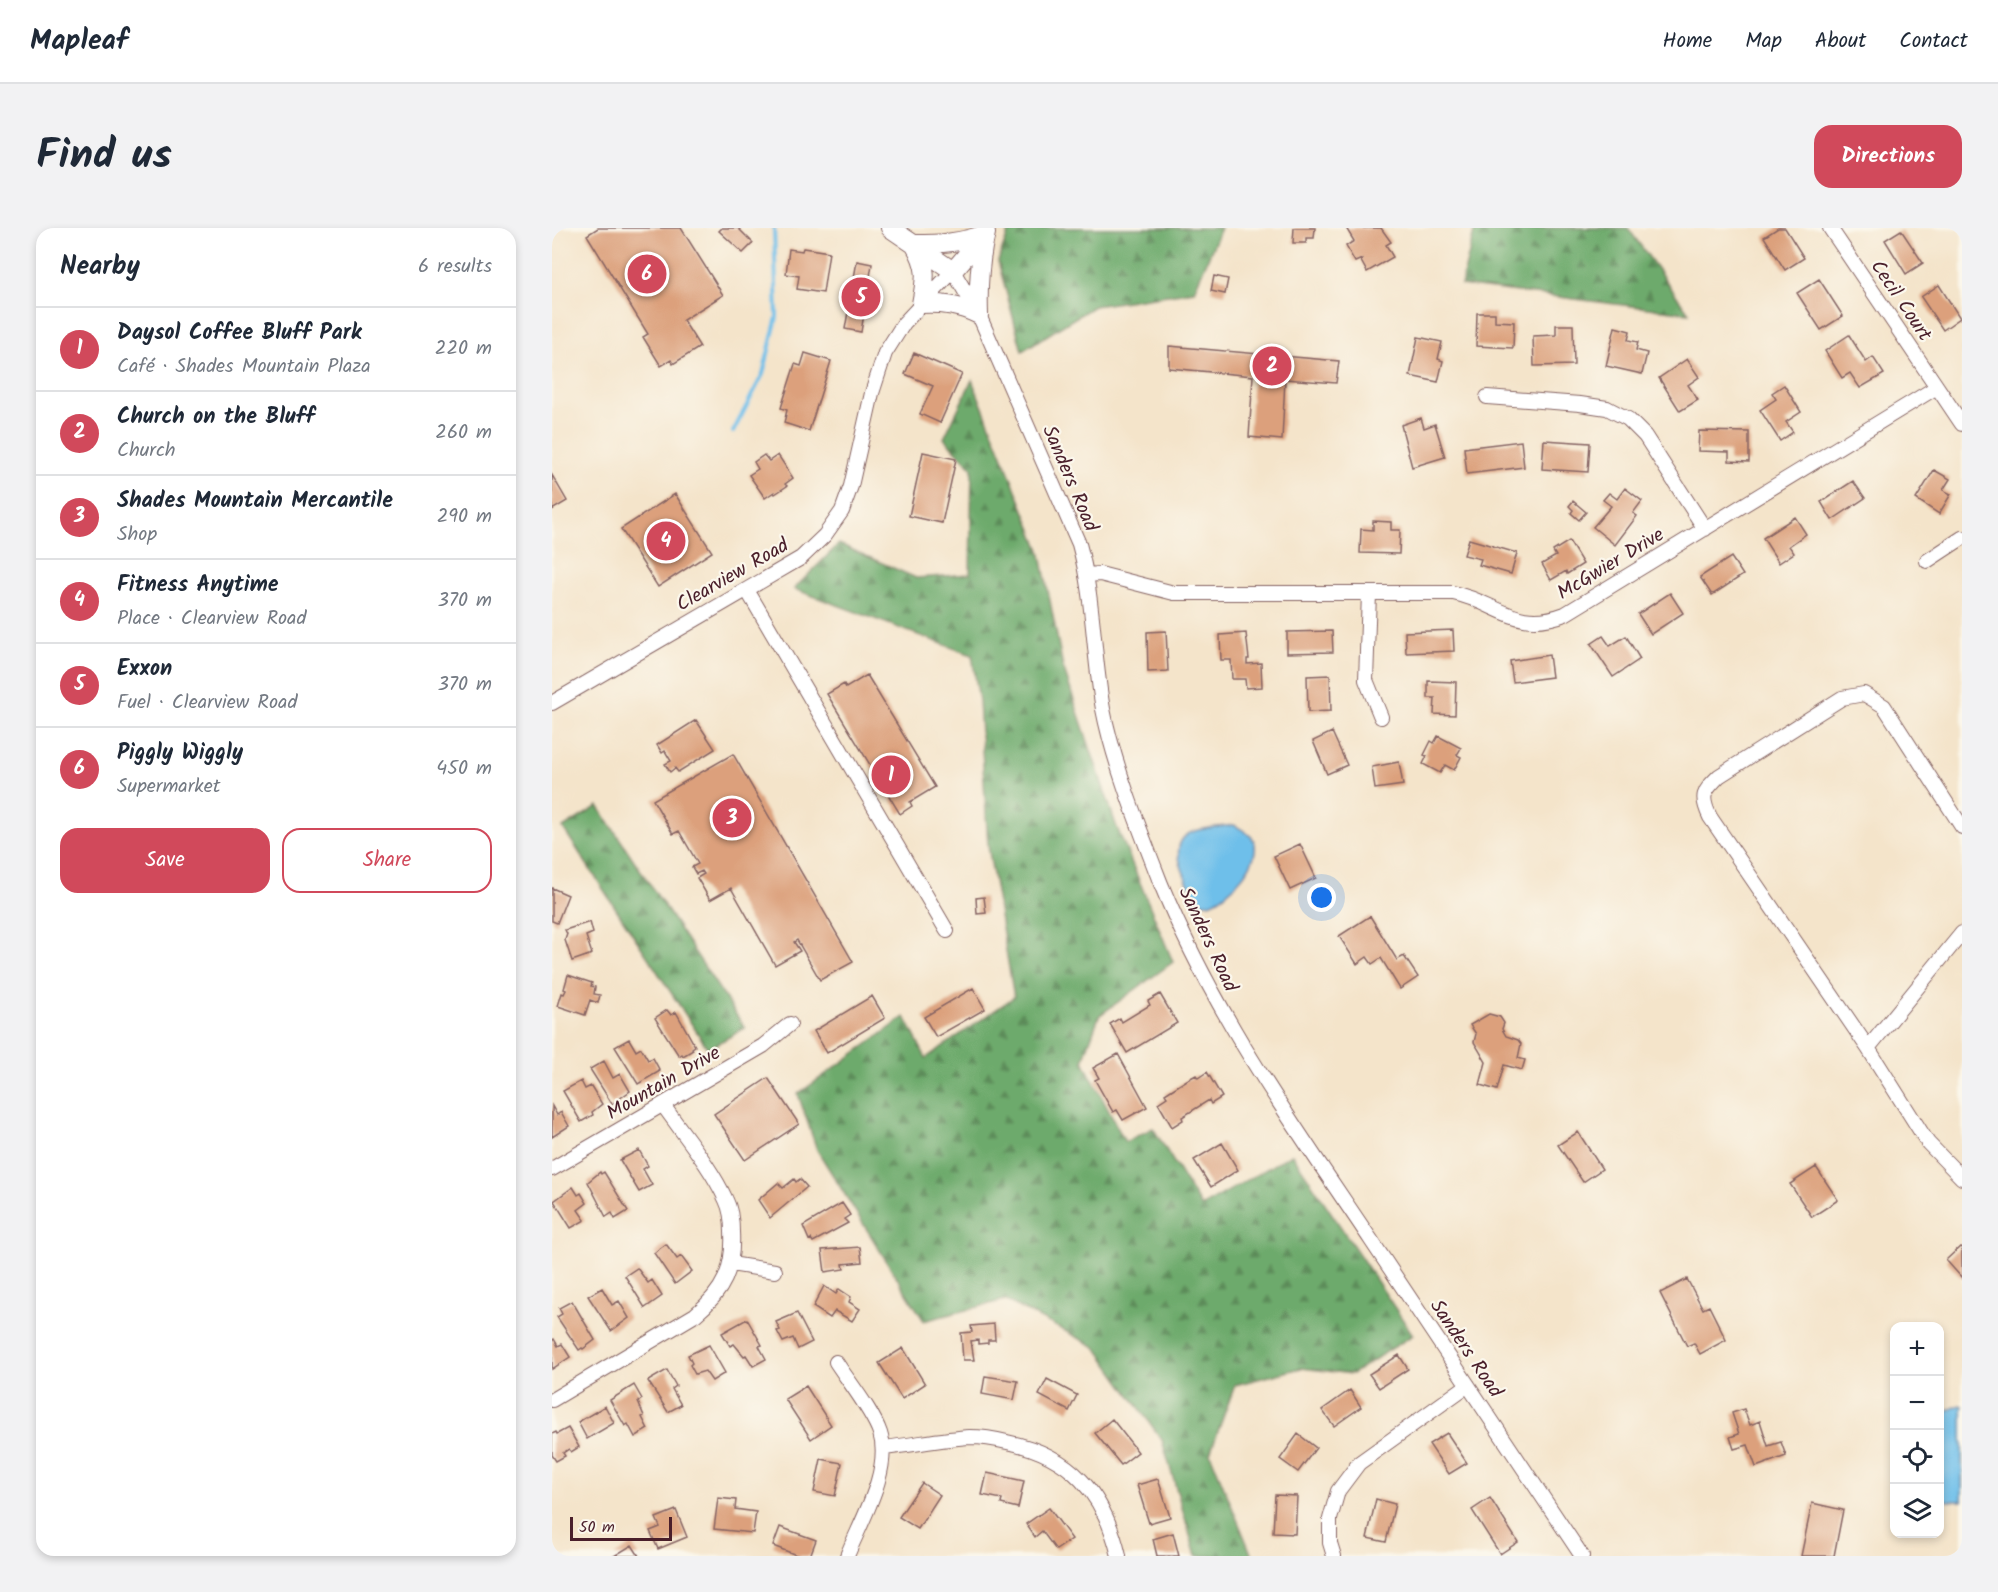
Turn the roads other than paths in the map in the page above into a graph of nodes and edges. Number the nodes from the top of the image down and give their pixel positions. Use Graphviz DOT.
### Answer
graph roads {
  1 [pos="890,228"];
  2 [pos="1830,228"];
  3 [pos="988,230"];
  4 [pos="914,244"];
  5 [pos="953,271"];
  6 [pos="921,304"];
  7 [pos="979,315"];
  8 [pos="1937,387"];
  9 [pos="1487,397"];
  10 [pos="1962,424"];
  11 [pos="1705,529"];
  12 [pos="1962,538"];
  13 [pos="1928,561"];
  14 [pos="1088,575"];
  15 [pos="747,590"];
  16 [pos="1369,593"];
  17 [pos="552,703"];
  18 [pos="1381,717"];
  19 [pos="1962,827"];
  20 [pos="947,931"];
  21 [pos="1962,933"];
  22 [pos="790,1024"];
  23 [pos="1868,1048"];
  24 [pos="663,1105"];
  25 [pos="552,1169"];
  26 [pos="1962,1178"];
  27 [pos="731,1264"];
  28 [pos="775,1271"];
  29 [pos="836,1362"];
  30 [pos="1468,1385"];
  31 [pos="552,1400"];
  32 [pos="883,1448"];
  33 [pos="847,1556"];
  34 [pos="1119,1556"];
  35 [pos="1334,1556"];
  36 [pos="1582,1556"];
  1 -- 4 [label="street"];
  2 -- 8 [label="street, Cecil Court"];
  3 -- 4 [label="street"];
  3 -- 5 [label="street"];
  3 -- 7 [label="street"];
  4 -- 5 [label="street"];
  4 -- 6 [label="street"];
  5 -- 6 [label="street, Clearview Road"];
  5 -- 7 [label="street, Sanders Road"];
  6 -- 7 [label="street"];
  6 -- 15 [label="street, Clearview Road"];
  7 -- 14 [label="street, Sanders Road"];
  8 -- 10 [label="street, Cecil Court"];
  8 -- 11 [label="street, McGwier Drive"];
  9 -- 11 [label="street"];
  11 -- 16 [label="street, McGwier Drive"];
  12 -- 13 [label="street"];
  14 -- 16 [label="street, McGwier Drive"];
  14 -- 30 [label="street, Sanders Road"];
  15 -- 17 [label="street, Clearview Road"];
  15 -- 20 [label="street"];
  16 -- 18 [label="street"];
  19 -- 23 [label="street"];
  21 -- 23 [label="street"];
  22 -- 24 [label="street, Mountain Drive"];
  23 -- 26 [label="street"];
  24 -- 25 [label="street, Mountain Drive"];
  24 -- 27 [label="street"];
  27 -- 28 [label="street"];
  27 -- 31 [label="street"];
  29 -- 32 [label="street"];
  30 -- 35 [label="street"];
  30 -- 36 [label="street, Sanders Road"];
  32 -- 33 [label="street"];
  32 -- 34 [label="street"];
}
